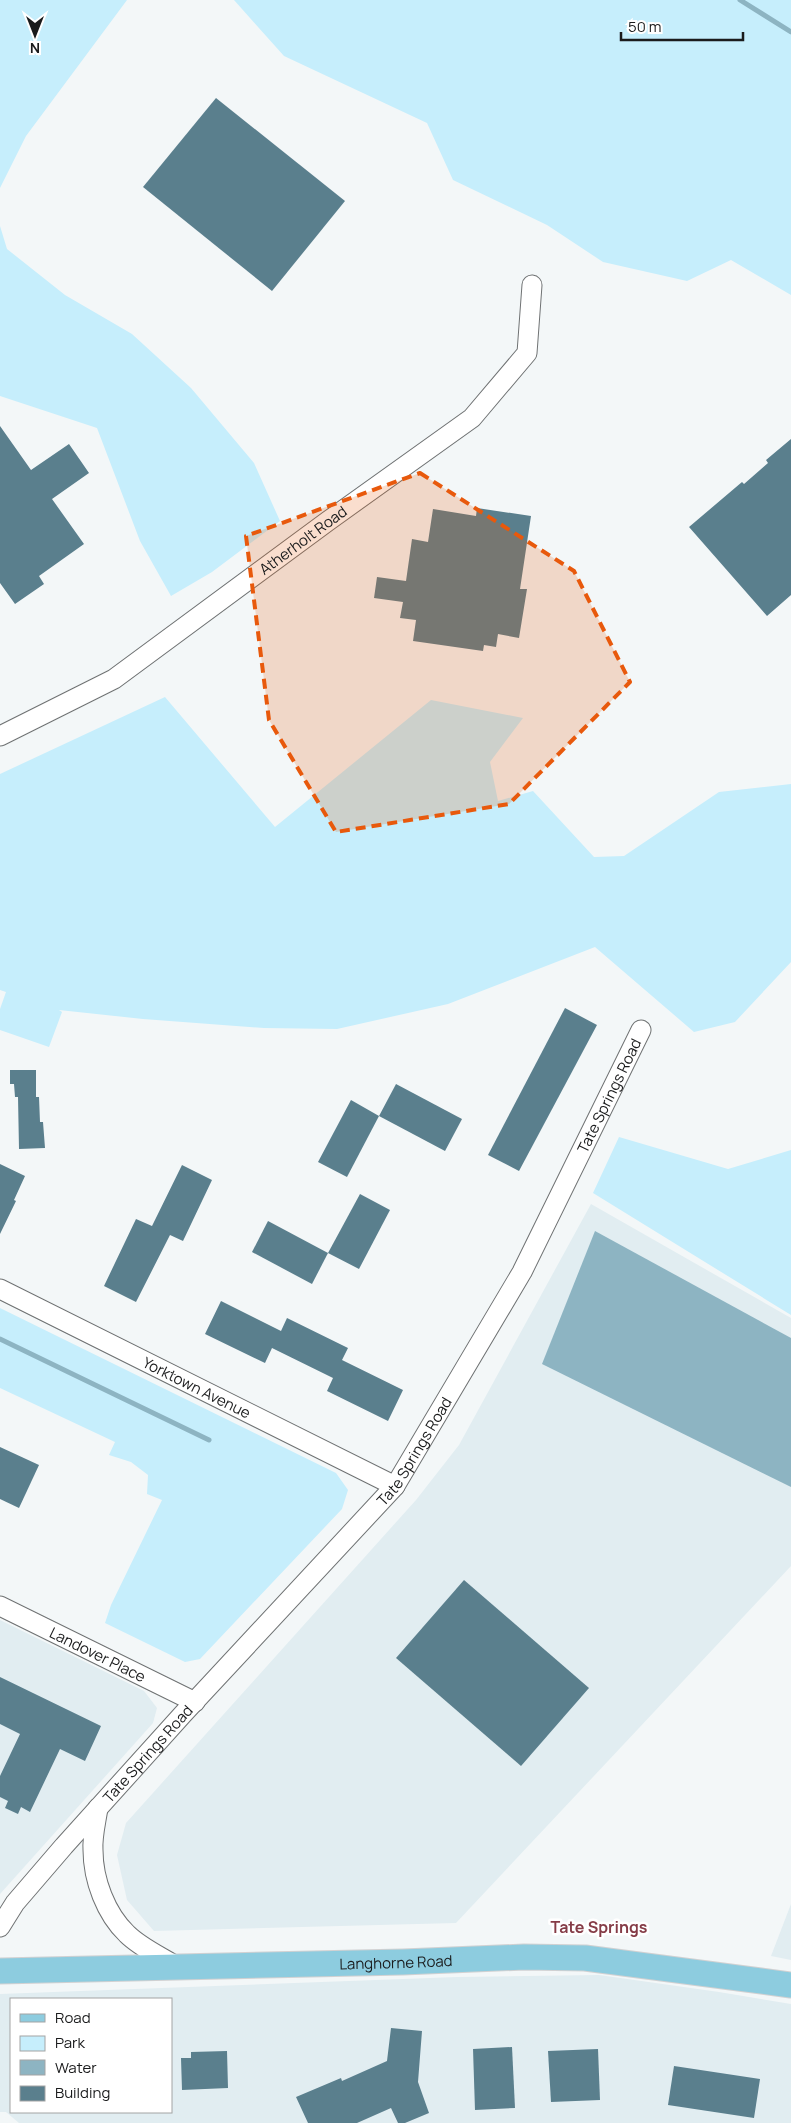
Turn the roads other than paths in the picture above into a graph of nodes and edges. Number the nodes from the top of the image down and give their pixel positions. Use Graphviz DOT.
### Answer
graph roads {
  1 [pos="532,285"];
  2 [pos="0,736"];
  3 [pos="642,1030"];
  4 [pos="0,1289"];
  5 [pos="395,1486"];
  6 [pos="0,1606"];
  7 [pos="195,1702"];
  8 [pos="98,1808"];
  9 [pos="8,1907"];
  10 [pos="0,1927"];
  11 [pos="179,1968"];
  12 [pos="0,1971"];
  13 [pos="791,1985"];
  1 -- 2 [label="street, Atherholt Road"];
  3 -- 5 [label="street, Tate Springs Road"];
  4 -- 5 [label="street, Yorktown Avenue"];
  5 -- 7 [label="street, Tate Springs Road"];
  6 -- 7 [label="street, Landover Place"];
  7 -- 8 [label="street, Tate Springs Road"];
  8 -- 9 [label="street, Tate Springs Road"];
  8 -- 11 [label="street, Tate Springs Road"];
  9 -- 10 [label="street, Tate Springs Road"];
  11 -- 12 [label="main road, Langhorne Road"];
  11 -- 13 [label="main road, Langhorne Road"];
}
